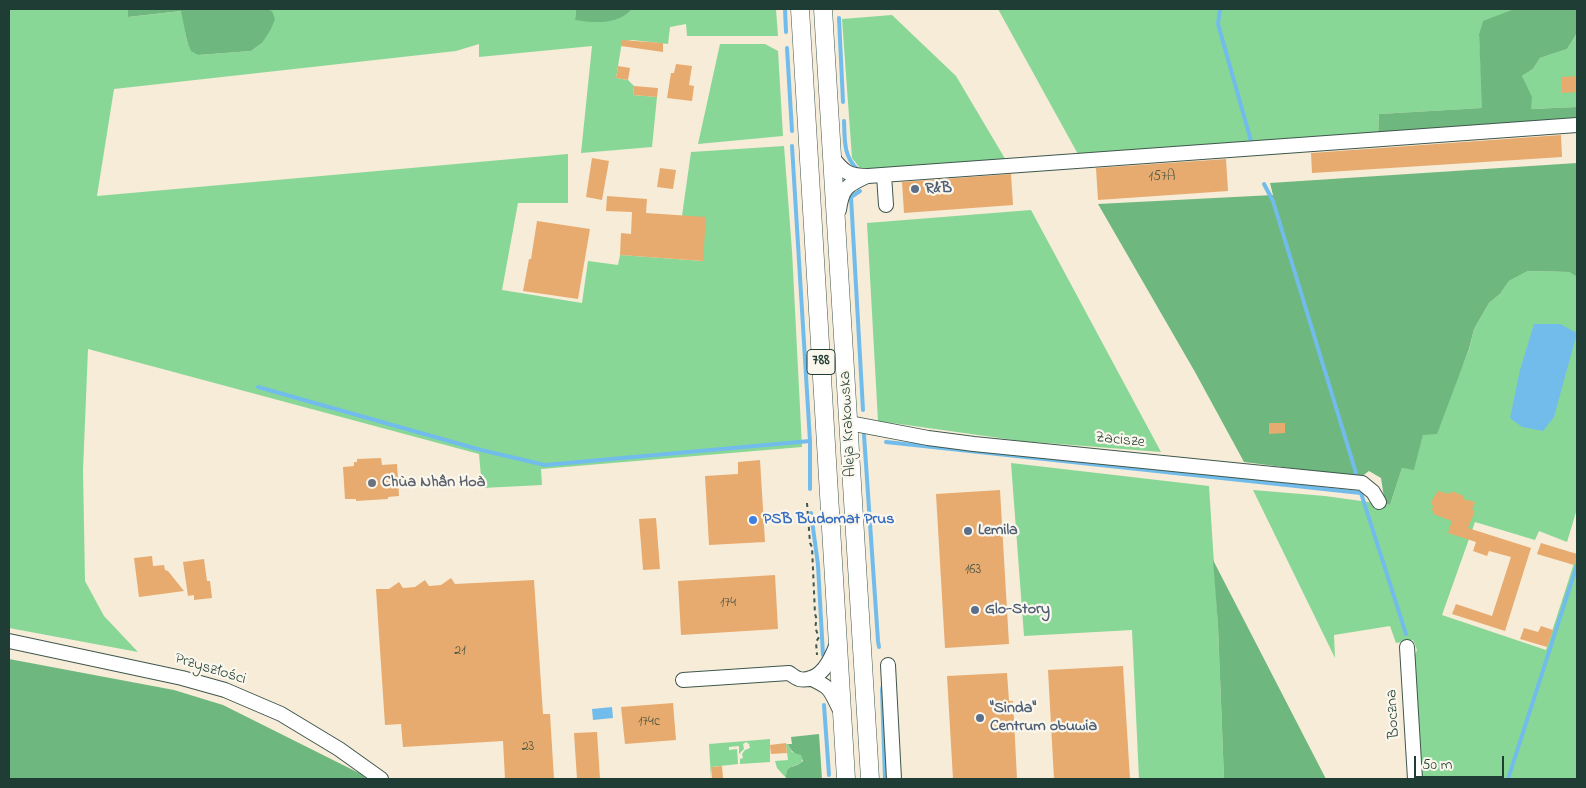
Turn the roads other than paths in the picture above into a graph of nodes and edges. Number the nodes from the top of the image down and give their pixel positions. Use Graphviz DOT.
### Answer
graph roads {
  1 [pos="800,9"];
  2 [pos="824,9"];
  3 [pos="1577,125"];
  4 [pos="832,157"];
  5 [pos="884,175"];
  6 [pos="868,176"];
  7 [pos="886,205"];
  8 [pos="836,225"];
  9 [pos="849,423"];
  10 [pos="1379,502"];
  11 [pos="9,641"];
  12 [pos="838,641"];
  13 [pos="1407,647"];
  14 [pos="888,665"];
  15 [pos="810,678"];
  16 [pos="683,680"];
  17 [pos="842,714"];
  18 [pos="381,779"];
  19 [pos="846,779"];
  20 [pos="870,779"];
  21 [pos="894,779"];
  22 [pos="1416,779"];
  1 -- 12 [label="main road, Aleja Krakowska / 788"];
  2 -- 4 [label="main road, Aleja Krakowska / 788"];
  3 -- 5 [label="street"];
  4 -- 6 [label="street"];
  4 -- 8 [label="main road, Aleja Krakowska / 788"];
  5 -- 6 [label="street"];
  5 -- 7 [label="street"];
  6 -- 8 [label="street"];
  8 -- 9 [label="main road, Aleja Krakowska / 788"];
  9 -- 10 [label="street, Zacisze"];
  9 -- 20 [label="main road, Aleja Krakowska / 788"];
  11 -- 18 [label="street, Przyszłości"];
  12 -- 15 [label="street"];
  12 -- 17 [label="main road, Aleja Krakowska / 788"];
  13 -- 22 [label="street, Boczna"];
  14 -- 21 [label="street"];
  15 -- 16 [label="street"];
  15 -- 17 [label="street"];
  17 -- 19 [label="main road, Aleja Krakowska / 788"];
}
